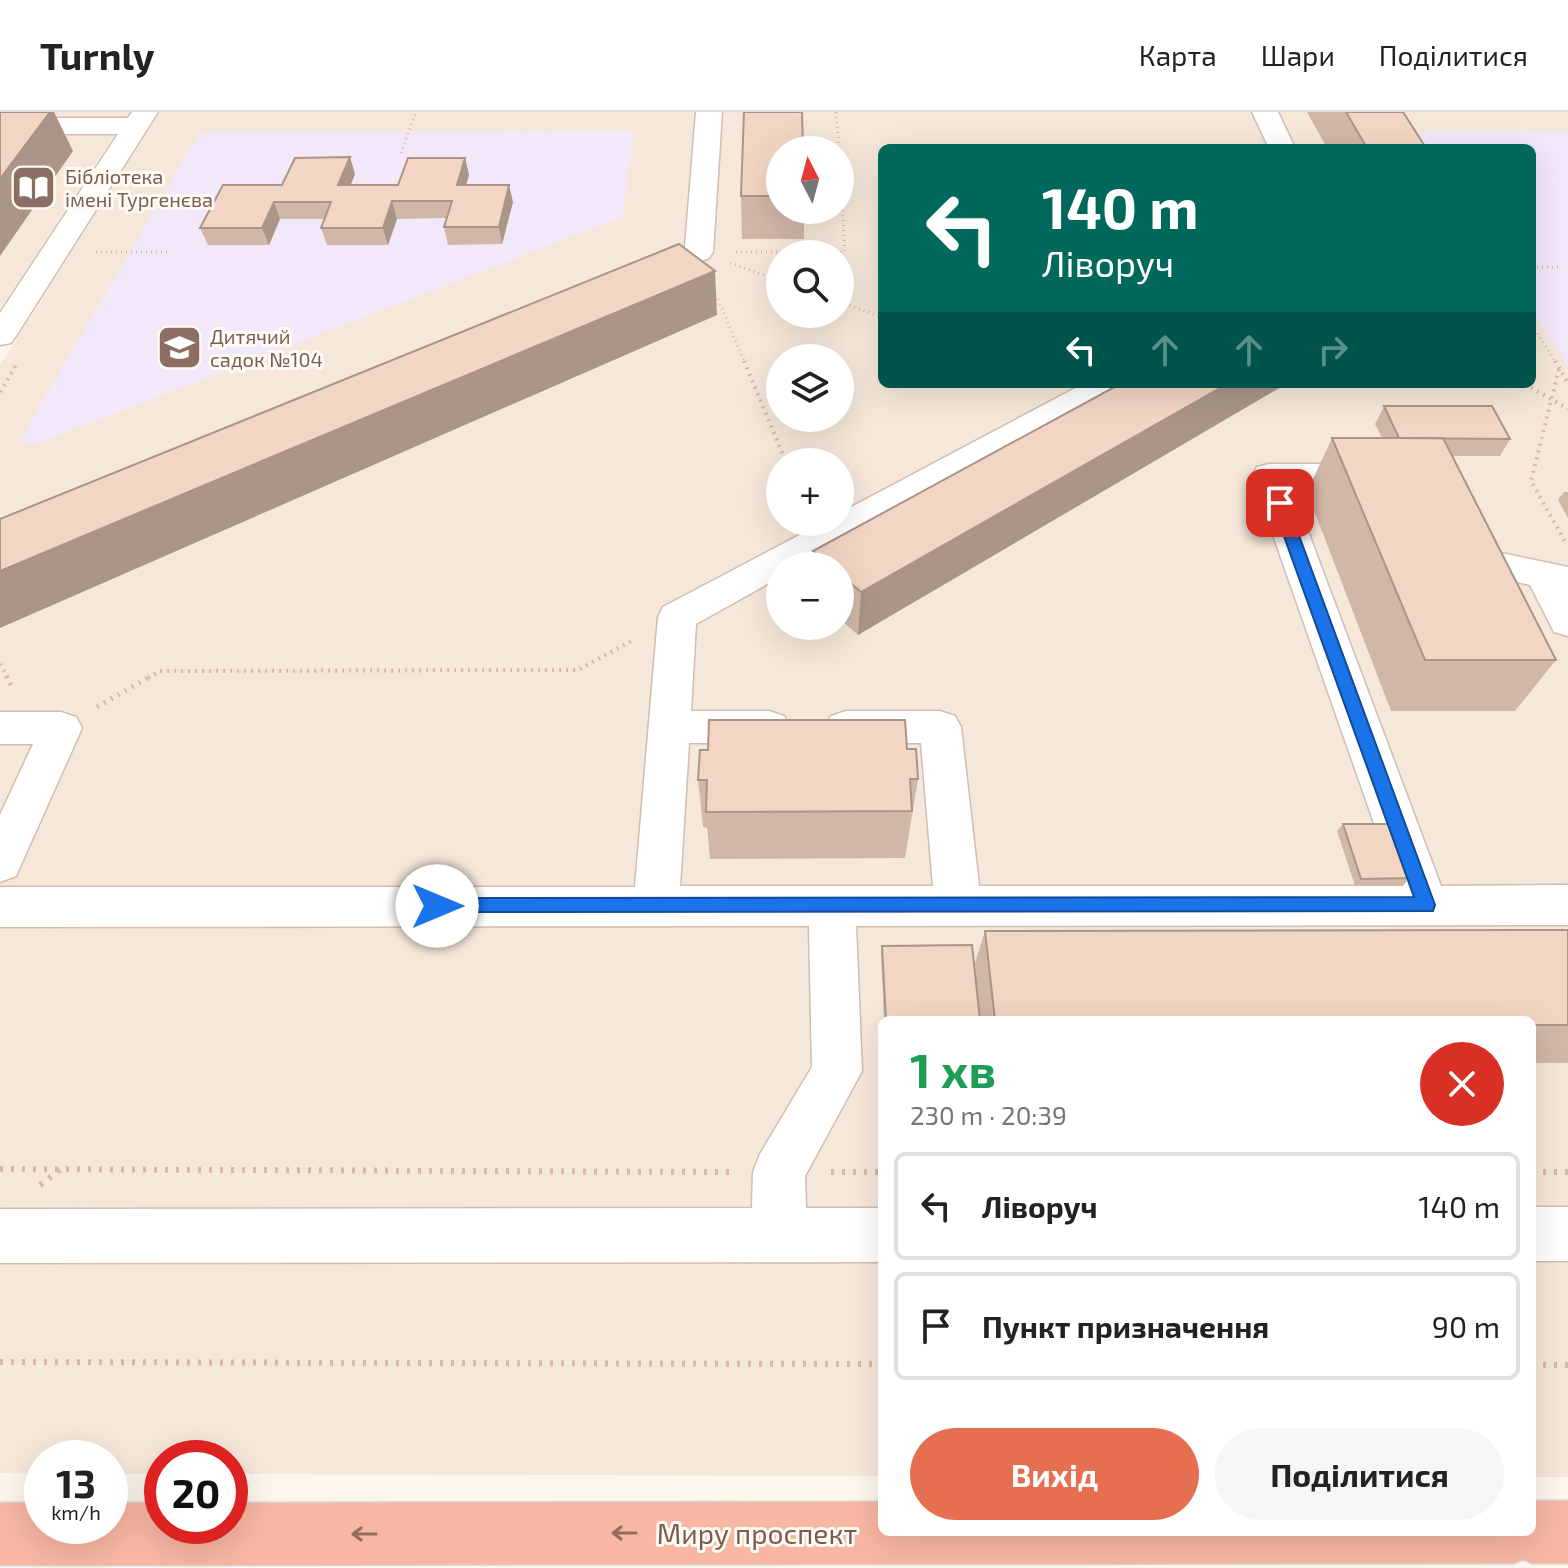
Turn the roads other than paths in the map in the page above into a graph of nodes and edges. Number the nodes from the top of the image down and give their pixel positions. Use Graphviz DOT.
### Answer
graph roads {
  1 [pos="5,112"];
  2 [pos="709,112"];
  3 [pos="1265,112"];
  4 [pos="0,119"];
  5 [pos="140,119"];
  6 [pos="0,126"];
  7 [pos="1280,144"];
  8 [pos="611,288"];
  9 [pos="0,336"];
  10 [pos="1100,388"];
  11 [pos="1403,475"];
  12 [pos="1557,580"];
  13 [pos="1511,603"];
  14 [pos="1568,622"];
  15 [pos="669,727"];
  16 [pos="0,728"];
  17 [pos="0,863"];
  18 [pos="1426,905"];
  19 [pos="1568,905"];
  20 [pos="656,906"];
  21 [pos="832,906"];
  22 [pos="958,906"];
  23 [pos="0,907"];
  24 [pos="1536,1234"];
  25 [pos="1568,1234"];
  26 [pos="779,1235"];
  27 [pos="878,1235"];
  28 [pos="0,1236"];
  29 [pos="1536,1532"];
  30 [pos="1568,1532"];
  31 [pos="878,1533"];
  32 [pos="0,1534"];
  1 -- 4 [label="street"];
  2 -- 8 [label="street"];
  3 -- 7 [label="street"];
  5 -- 6 [label="street"];
  5 -- 9 [label="street"];
  10 -- 15 [label="street"];
  11 -- 18 [label="street"];
  12 -- 13 [label="street"];
  12 -- 14 [label="street"];
  15 -- 20 [label="street"];
  15 -- 22 [label="street"];
  16 -- 17 [label="street"];
  18 -- 19 [label="street"];
  18 -- 22 [label="street"];
  20 -- 21 [label="street"];
  20 -- 23 [label="street"];
  21 -- 22 [label="street"];
  21 -- 26 [label="street"];
  24 -- 25 [label="street"];
  26 -- 27 [label="street"];
  26 -- 28 [label="street"];
  29 -- 30 [label="highway"];
  31 -- 32 [label="highway, Миру проспект, one-way"];
}
